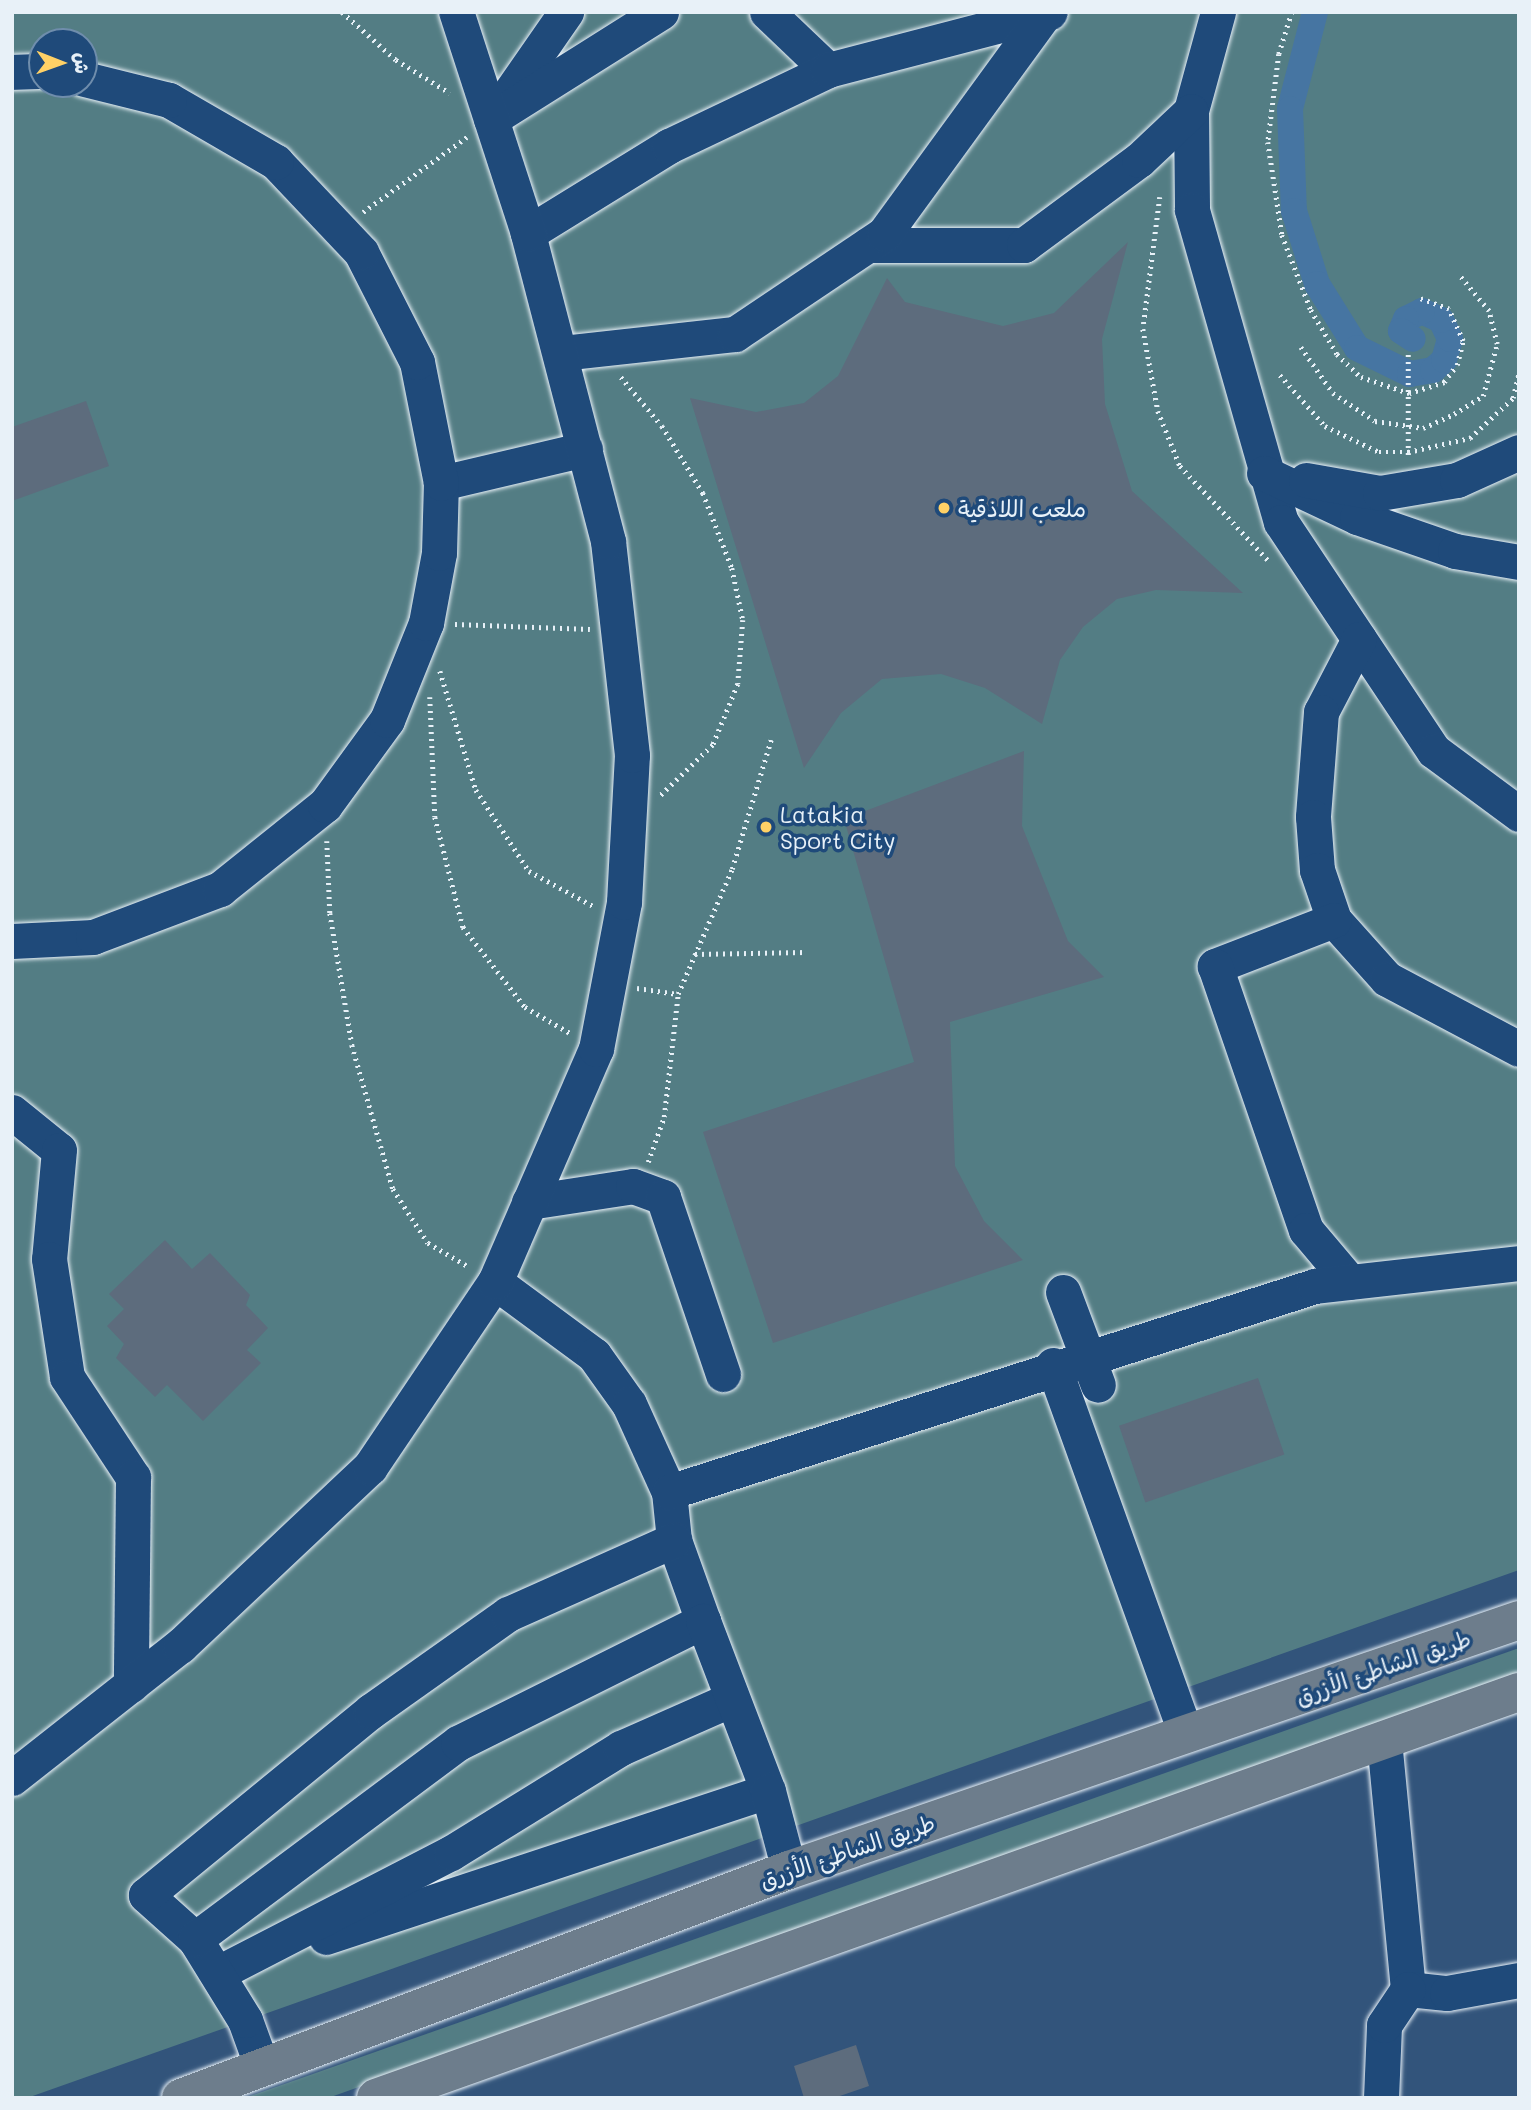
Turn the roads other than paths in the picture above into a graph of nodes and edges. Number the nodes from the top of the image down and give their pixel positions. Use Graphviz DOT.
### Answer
graph roads {
  1 [pos="456,12"];
  2 [pos="566,12"];
  3 [pos="661,12"];
  4 [pos="767,12"];
  5 [pos="1218,12"];
  6 [pos="1046,15"];
  7 [pos="828,70"];
  8 [pos="98,82"];
  9 [pos="1191,111"];
  10 [pos="491,119"];
  11 [pos="528,233"];
  12 [pos="868,245"];
  13 [pos="562,353"];
  14 [pos="585,449"];
  15 [pos="1519,452"];
  16 [pos="1264,472"];
  17 [pos="441,483"];
  18 [pos="1519,562"];
  19 [pos="1359,639"];
  20 [pos="1519,814"];
  21 [pos="1334,920"];
  22 [pos="12,941"];
  23 [pos="1519,1049"];
  24 [pos="12,1112"];
  25 [pos="529,1202"];
  26 [pos="1519,1263"];
  27 [pos="495,1282"];
  28 [pos="1350,1282"];
  29 [pos="1063,1292"];
  30 [pos="1053,1365"];
  31 [pos="1093,1370"];
  32 [pos="723,1374"];
  33 [pos="669,1492"];
  34 [pos="674,1540"];
  35 [pos="1519,1620"];
  36 [pos="703,1621"];
  37 [pos="131,1685"];
  38 [pos="1519,1692"];
  39 [pos="732,1699"];
  40 [pos="1186,1734"];
  41 [pos="1384,1740"];
  42 [pos="12,1778"];
  43 [pos="768,1791"];
  44 [pos="789,1870"];
  45 [pos="195,1939"];
  46 [pos="220,1972"];
  47 [pos="1519,1979"];
  48 [pos="1408,1989"];
  49 [pos="262,2067"];
  50 [pos="450,2085"];
  51 [pos="181,2098"];
  52 [pos="376,2098"];
  53 [pos="1381,2098"];
  1 -- 10 [label="street"];
  2 -- 10 [label="street"];
  3 -- 10 [label="street"];
  4 -- 7 [label="street"];
  5 -- 9 [label="street"];
  6 -- 7 [label="street"];
  6 -- 12 [label="street"];
  7 -- 11 [label="street"];
  8 -- 17 [label="street"];
  9 -- 12 [label="street"];
  9 -- 16 [label="street"];
  10 -- 11 [label="street"];
  11 -- 13 [label="street"];
  12 -- 13 [label="street"];
  13 -- 14 [label="street"];
  14 -- 17 [label="street"];
  14 -- 25 [label="street"];
  15 -- 16 [label="street"];
  16 -- 18 [label="street"];
  16 -- 19 [label="street"];
  17 -- 22 [label="street"];
  19 -- 20 [label="street"];
  19 -- 21 [label="street"];
  21 -- 23 [label="street"];
  21 -- 28 [label="street"];
  24 -- 37 [label="street"];
  25 -- 27 [label="street"];
  25 -- 32 [label="street"];
  26 -- 28 [label="street"];
  27 -- 33 [label="street"];
  27 -- 37 [label="street"];
  28 -- 31 [label="street"];
  29 -- 31 [label="street"];
  30 -- 31 [label="street"];
  30 -- 33 [label="street"];
  30 -- 40 [label="street"];
  33 -- 34 [label="street"];
  34 -- 36 [label="street"];
  34 -- 45 [label="street"];
  35 -- 40 [label="main road, طريق الشاطئ الأزرق"];
  36 -- 39 [label="street"];
  36 -- 45 [label="street"];
  37 -- 42 [label="street"];
  38 -- 41 [label="main road"];
  39 -- 43 [label="street"];
  39 -- 46 [label="street"];
  40 -- 44 [label="main road, طريق الشاطئ الأزرق"];
  41 -- 48 [label="street"];
  41 -- 50 [label="main road"];
  43 -- 44 [label="street"];
  43 -- 46 [label="street"];
  44 -- 49 [label="main road, طريق الشاطئ الأزرق"];
  45 -- 46 [label="street"];
  46 -- 49 [label="street"];
  47 -- 48 [label="street"];
  48 -- 53 [label="street"];
  49 -- 51 [label="main road, طريق الشاطئ الأزرق"];
  50 -- 52 [label="main road"];
}
